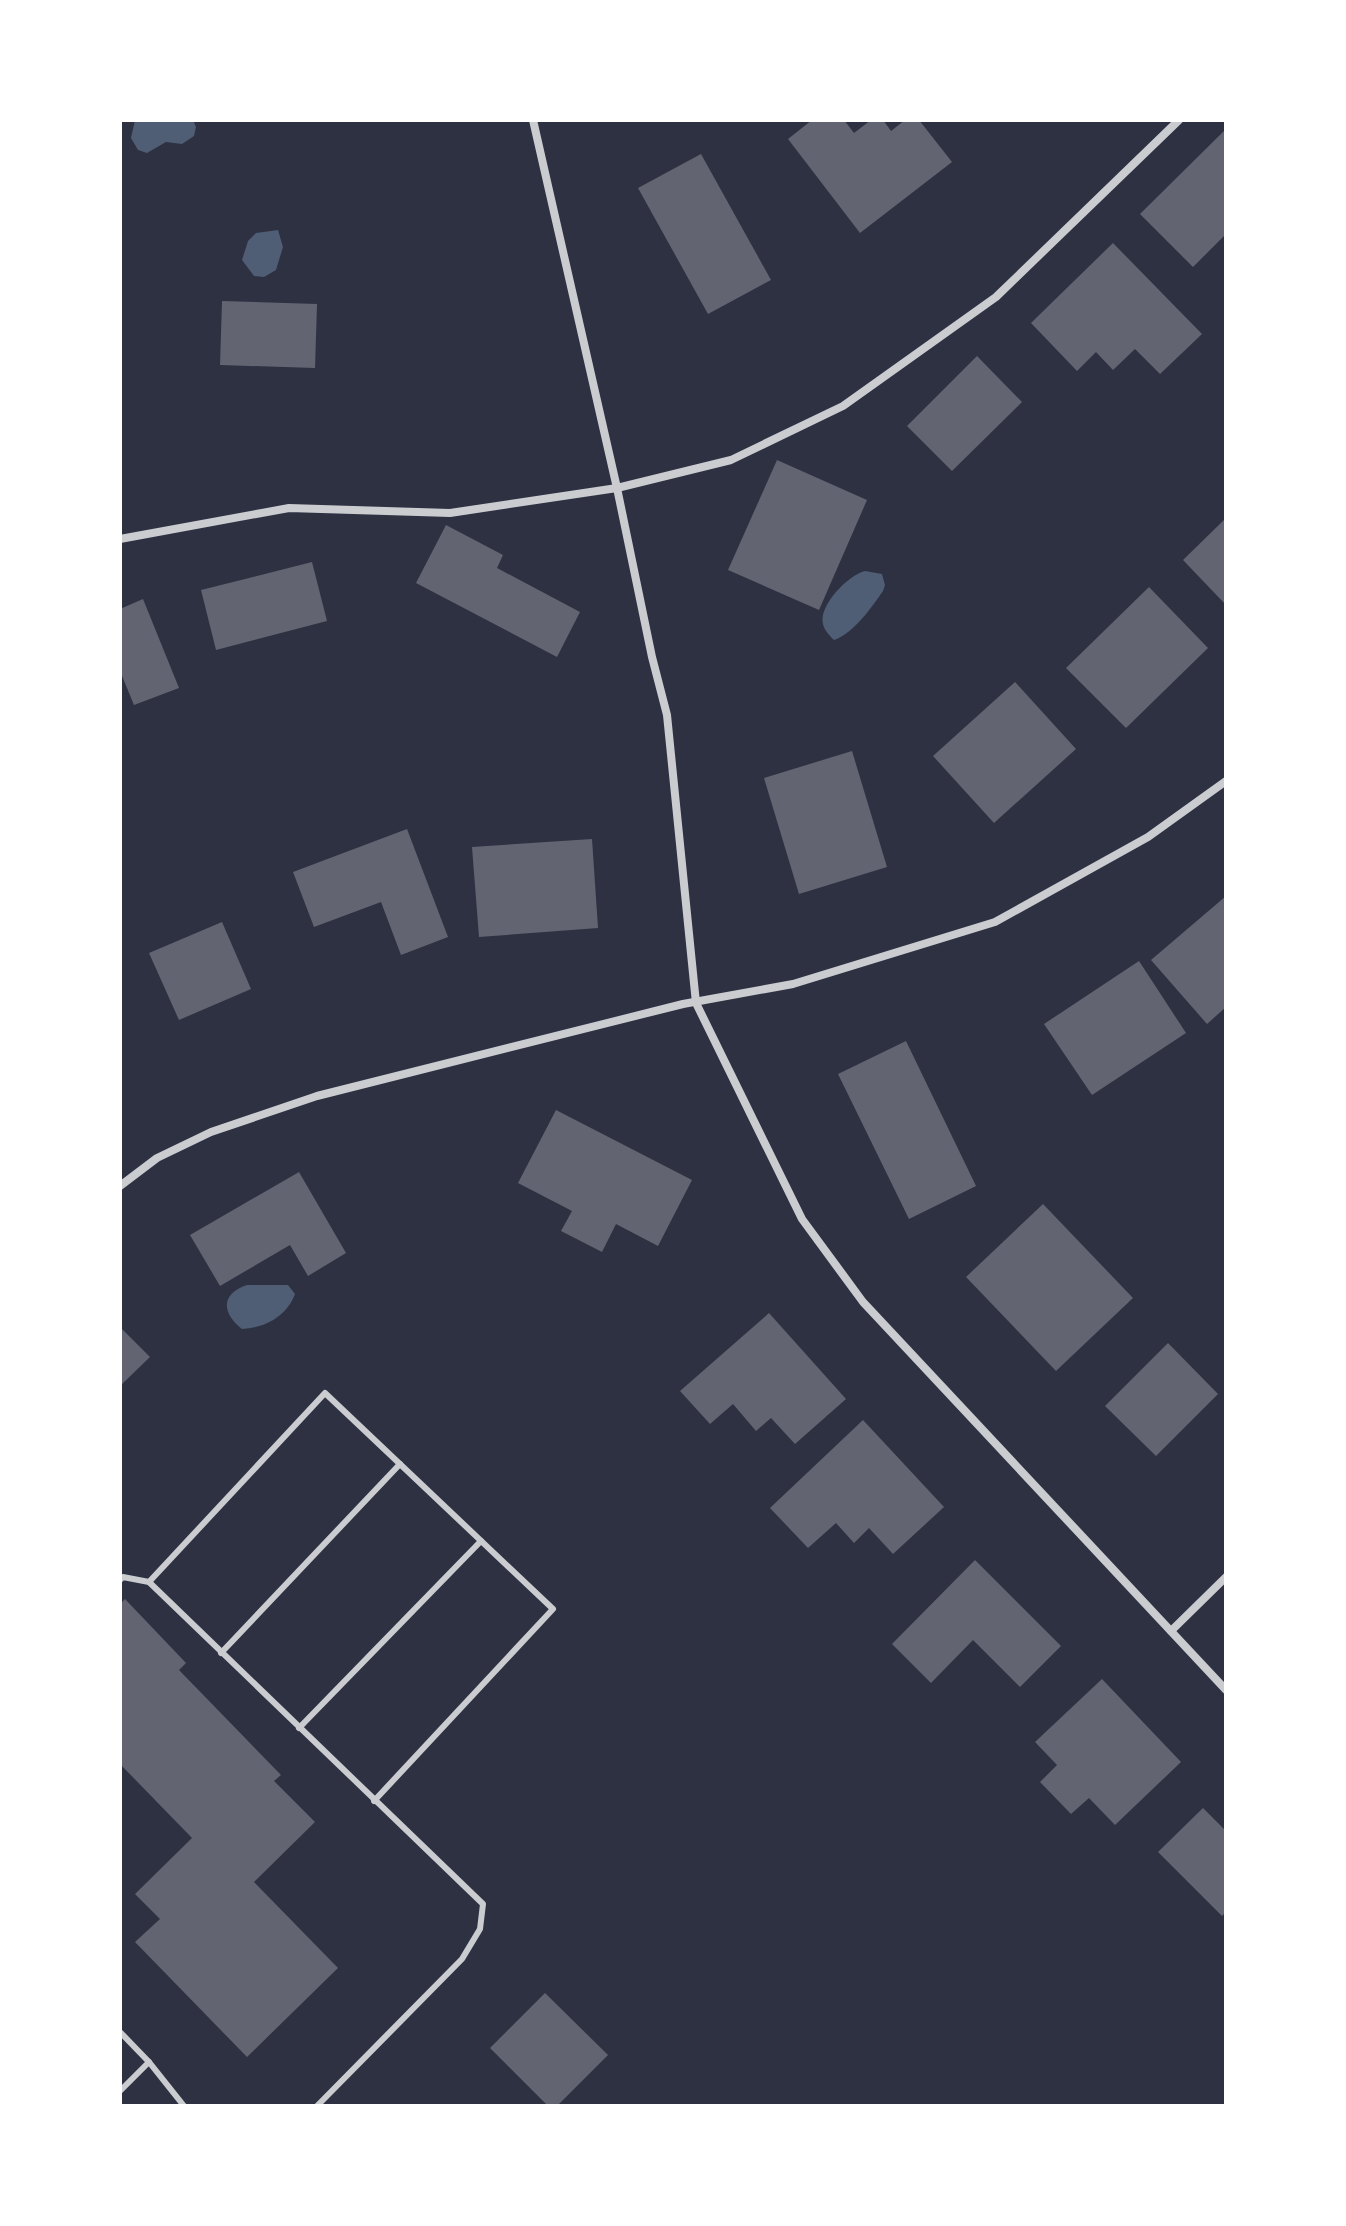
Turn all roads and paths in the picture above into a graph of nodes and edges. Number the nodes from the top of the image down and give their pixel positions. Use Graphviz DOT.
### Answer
graph roads {
  1 [pos="533,120"];
  2 [pos="1179,120"];
  3 [pos="617,488"];
  4 [pos="120,539"];
  5 [pos="1226,781"];
  6 [pos="696,1003"];
  7 [pos="120,1186"];
  8 [pos="400,1464"];
  9 [pos="481,1541"];
  10 [pos="1226,1577"];
  11 [pos="120,1580"];
  12 [pos="149,1582"];
  13 [pos="1171,1631"];
  14 [pos="221,1653"];
  15 [pos="1226,1690"];
  16 [pos="299,1728"];
  17 [pos="374,1801"];
  18 [pos="120,2032"];
  19 [pos="149,2062"];
  20 [pos="120,2091"];
  21 [pos="184,2106"];
  22 [pos="317,2106"];
  1 -- 3 [label="street"];
  2 -- 3 [label="street"];
  3 -- 4 [label="street"];
  3 -- 6 [label="street"];
  5 -- 6 [label="street"];
  6 -- 7 [label="street"];
  6 -- 13 [label="street"];
  8 -- 9 [label="lane"];
  8 -- 12 [label="lane"];
  8 -- 14 [label="lane"];
  9 -- 16 [label="lane"];
  9 -- 17 [label="lane"];
  10 -- 13 [label="street"];
  11 -- 12 [label="lane"];
  12 -- 14 [label="lane"];
  13 -- 15 [label="street"];
  14 -- 16 [label="lane"];
  16 -- 17 [label="lane"];
  17 -- 22 [label="lane"];
  18 -- 19 [label="lane"];
  19 -- 20 [label="lane"];
  19 -- 21 [label="lane"];
}
